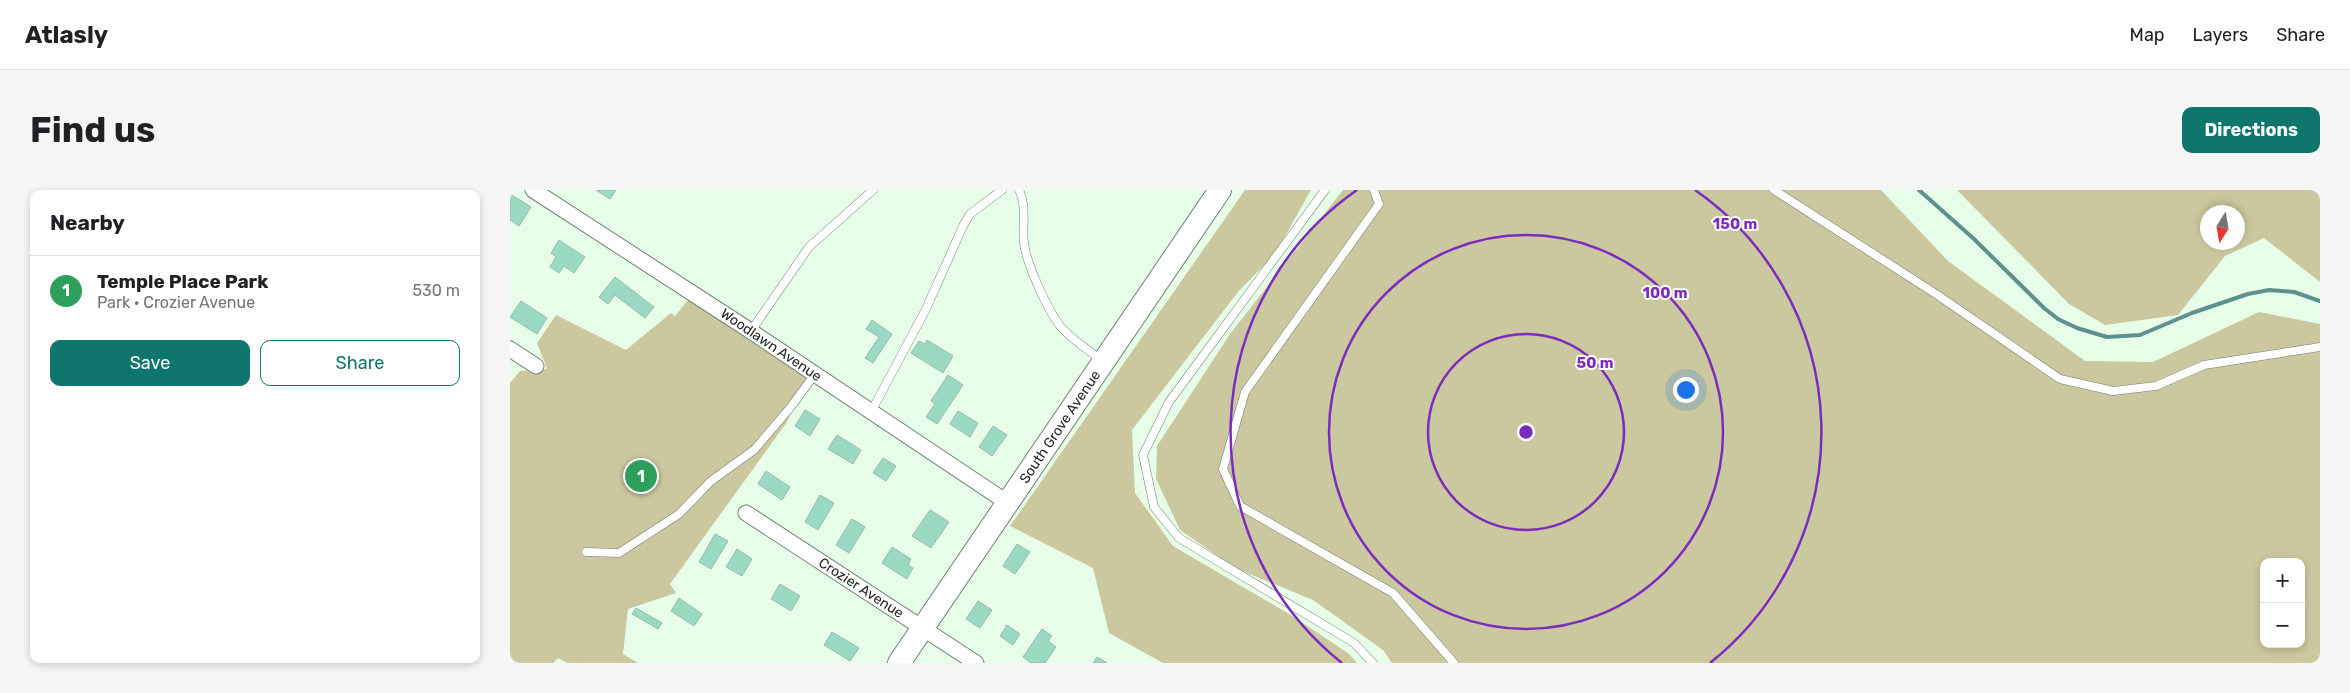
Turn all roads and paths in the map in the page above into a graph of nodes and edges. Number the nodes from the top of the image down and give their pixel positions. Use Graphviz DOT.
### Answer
graph roads {
  1 [pos="533,190"];
  2 [pos="873,190"];
  3 [pos="1002,190"];
  4 [pos="1019,190"];
  5 [pos="1220,190"];
  6 [pos="1325,190"];
  7 [pos="1374,190"];
  8 [pos="1774,190"];
  9 [pos="751,331"];
  10 [pos="2320,347"];
  11 [pos="510,349"];
  12 [pos="1104,362"];
  13 [pos="536,366"];
  14 [pos="815,374"];
  15 [pos="871,412"];
  16 [pos="1008,503"];
  17 [pos="746,513"];
  18 [pos="586,552"];
  19 [pos="923,628"];
  20 [pos="899,663"];
  21 [pos="976,663"];
  22 [pos="1373,663"];
  23 [pos="1454,663"];
  1 -- 9 [label="street, Woodlawn Avenue"];
  2 -- 9 [label="lane"];
  3 -- 15 [label="lane"];
  4 -- 12 [label="lane"];
  5 -- 12 [label="main road, South Grove Avenue"];
  6 -- 22 [label="lane"];
  7 -- 23 [label="lane"];
  8 -- 10 [label="lane"];
  9 -- 14 [label="street, Woodlawn Avenue"];
  11 -- 13 [label="street"];
  12 -- 16 [label="main road, South Grove Avenue"];
  14 -- 15 [label="street, Woodlawn Avenue"];
  14 -- 18 [label="lane"];
  15 -- 16 [label="street, Woodlawn Avenue"];
  16 -- 19 [label="main road, South Grove Avenue"];
  17 -- 19 [label="street, Crozier Avenue"];
  19 -- 20 [label="main road, South Grove Avenue"];
  19 -- 21 [label="street, Crozier Avenue"];
}
